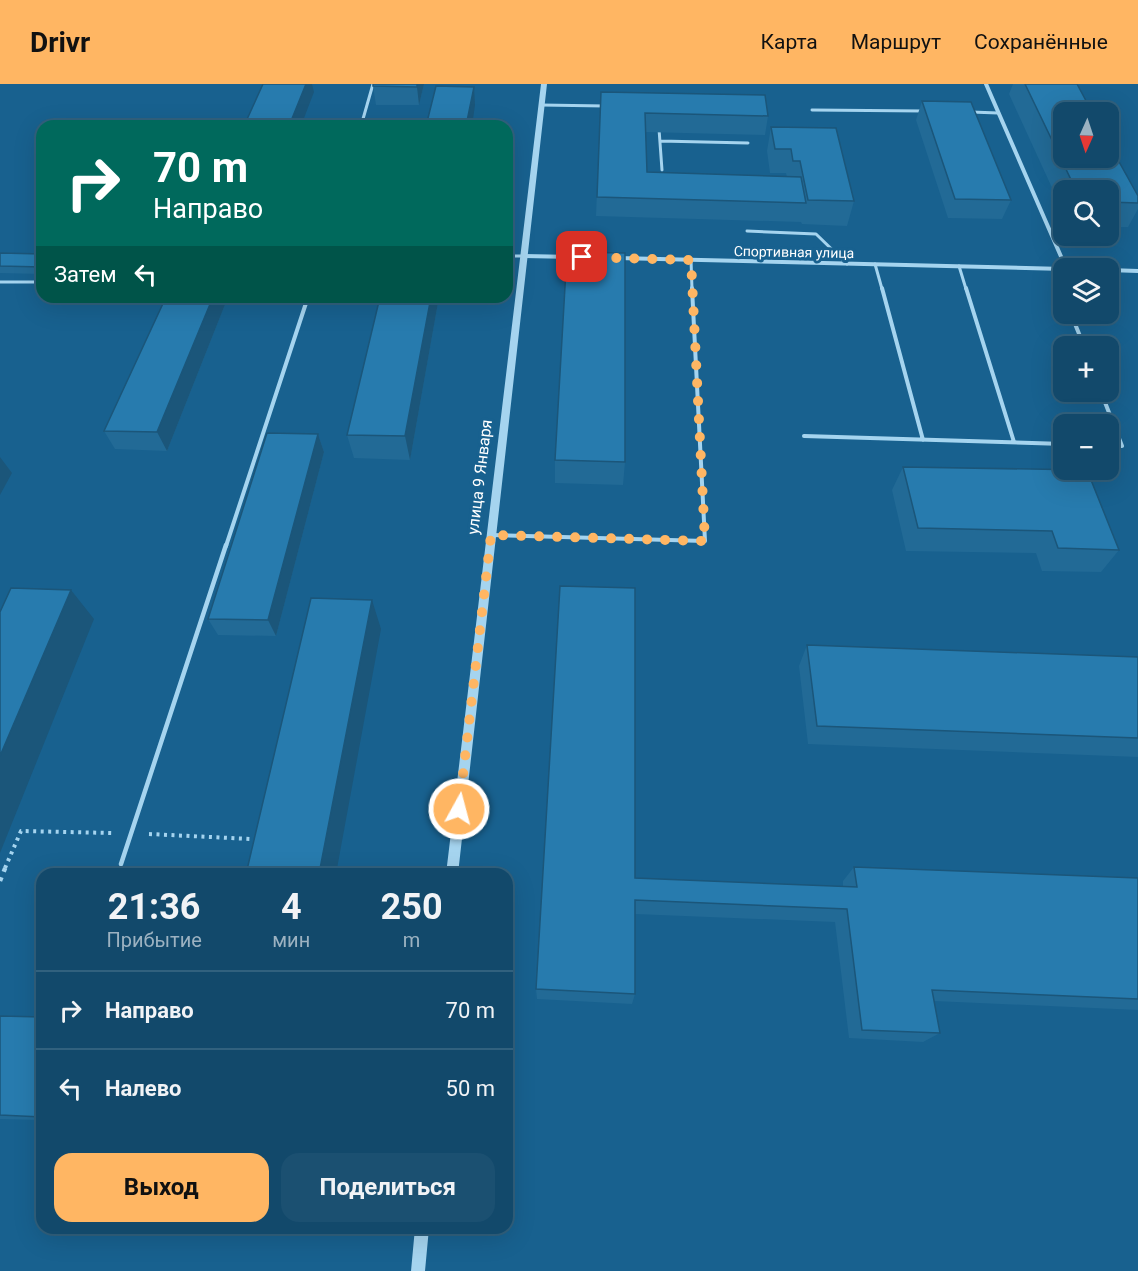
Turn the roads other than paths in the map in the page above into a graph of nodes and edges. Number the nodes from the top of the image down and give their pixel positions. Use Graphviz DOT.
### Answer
graph roads {
  1 [pos="373,84"];
  2 [pos="544,84"];
  3 [pos="986,84"];
  4 [pos="541,105"];
  5 [pos="611,106"];
  6 [pos="812,110"];
  7 [pos="928,111"];
  8 [pos="963,112"];
  9 [pos="998,113"];
  10 [pos="658,118"];
  11 [pos="363,120"];
  12 [pos="660,141"];
  13 [pos="748,143"];
  14 [pos="662,170"];
  15 [pos="747,231"];
  16 [pos="513,256"];
  17 [pos="524,256"];
  18 [pos="584,258"];
  19 [pos="608,258"];
  20 [pos="1060,258"];
  21 [pos="691,260"];
  22 [pos="847,264"];
  23 [pos="875,264"];
  24 [pos="959,266"];
  25 [pos="1053,268"];
  26 [pos="1119,270"];
  27 [pos="1138,271"];
  28 [pos="0,282"];
  29 [pos="36,282"];
  30 [pos="306,303"];
  31 [pos="804,436"];
  32 [pos="923,440"];
  33 [pos="1014,442"];
  34 [pos="1053,444"];
  35 [pos="491,535"];
  36 [pos="121,864"];
  37 [pos="453,868"];
  38 [pos="421,1234"];
  39 [pos="417,1271"];
  1 -- 11 [label="lane"];
  2 -- 4 [label="street, улица 9 Января"];
  3 -- 9 [label="street"];
  4 -- 5 [label="lane"];
  4 -- 17 [label="street, улица 9 Января"];
  6 -- 7 [label="lane"];
  8 -- 9 [label="lane"];
  9 -- 20 [label="street"];
  10 -- 12 [label="lane"];
  12 -- 13 [label="lane"];
  12 -- 14 [label="lane"];
  15 -- 22 [label="lane"];
  16 -- 17 [label="lane"];
  17 -- 18 [label="street"];
  17 -- 35 [label="street, улица 9 Января"];
  19 -- 21 [label="street, Спортивная улица"];
  21 -- 22 [label="street, Спортивная улица"];
  21 -- 35 [label="lane"];
  22 -- 23 [label="street, Спортивная улица"];
  23 -- 24 [label="street, Спортивная улица"];
  23 -- 32 [label="lane"];
  24 -- 25 [label="street, Спортивная улица"];
  24 -- 33 [label="lane"];
  26 -- 27 [label="street"];
  28 -- 29 [label="lane"];
  30 -- 36 [label="lane"];
  31 -- 32 [label="lane"];
  32 -- 33 [label="lane"];
  33 -- 34 [label="lane"];
  35 -- 37 [label="street, улица 9 Января"];
  38 -- 39 [label="street"];
}
